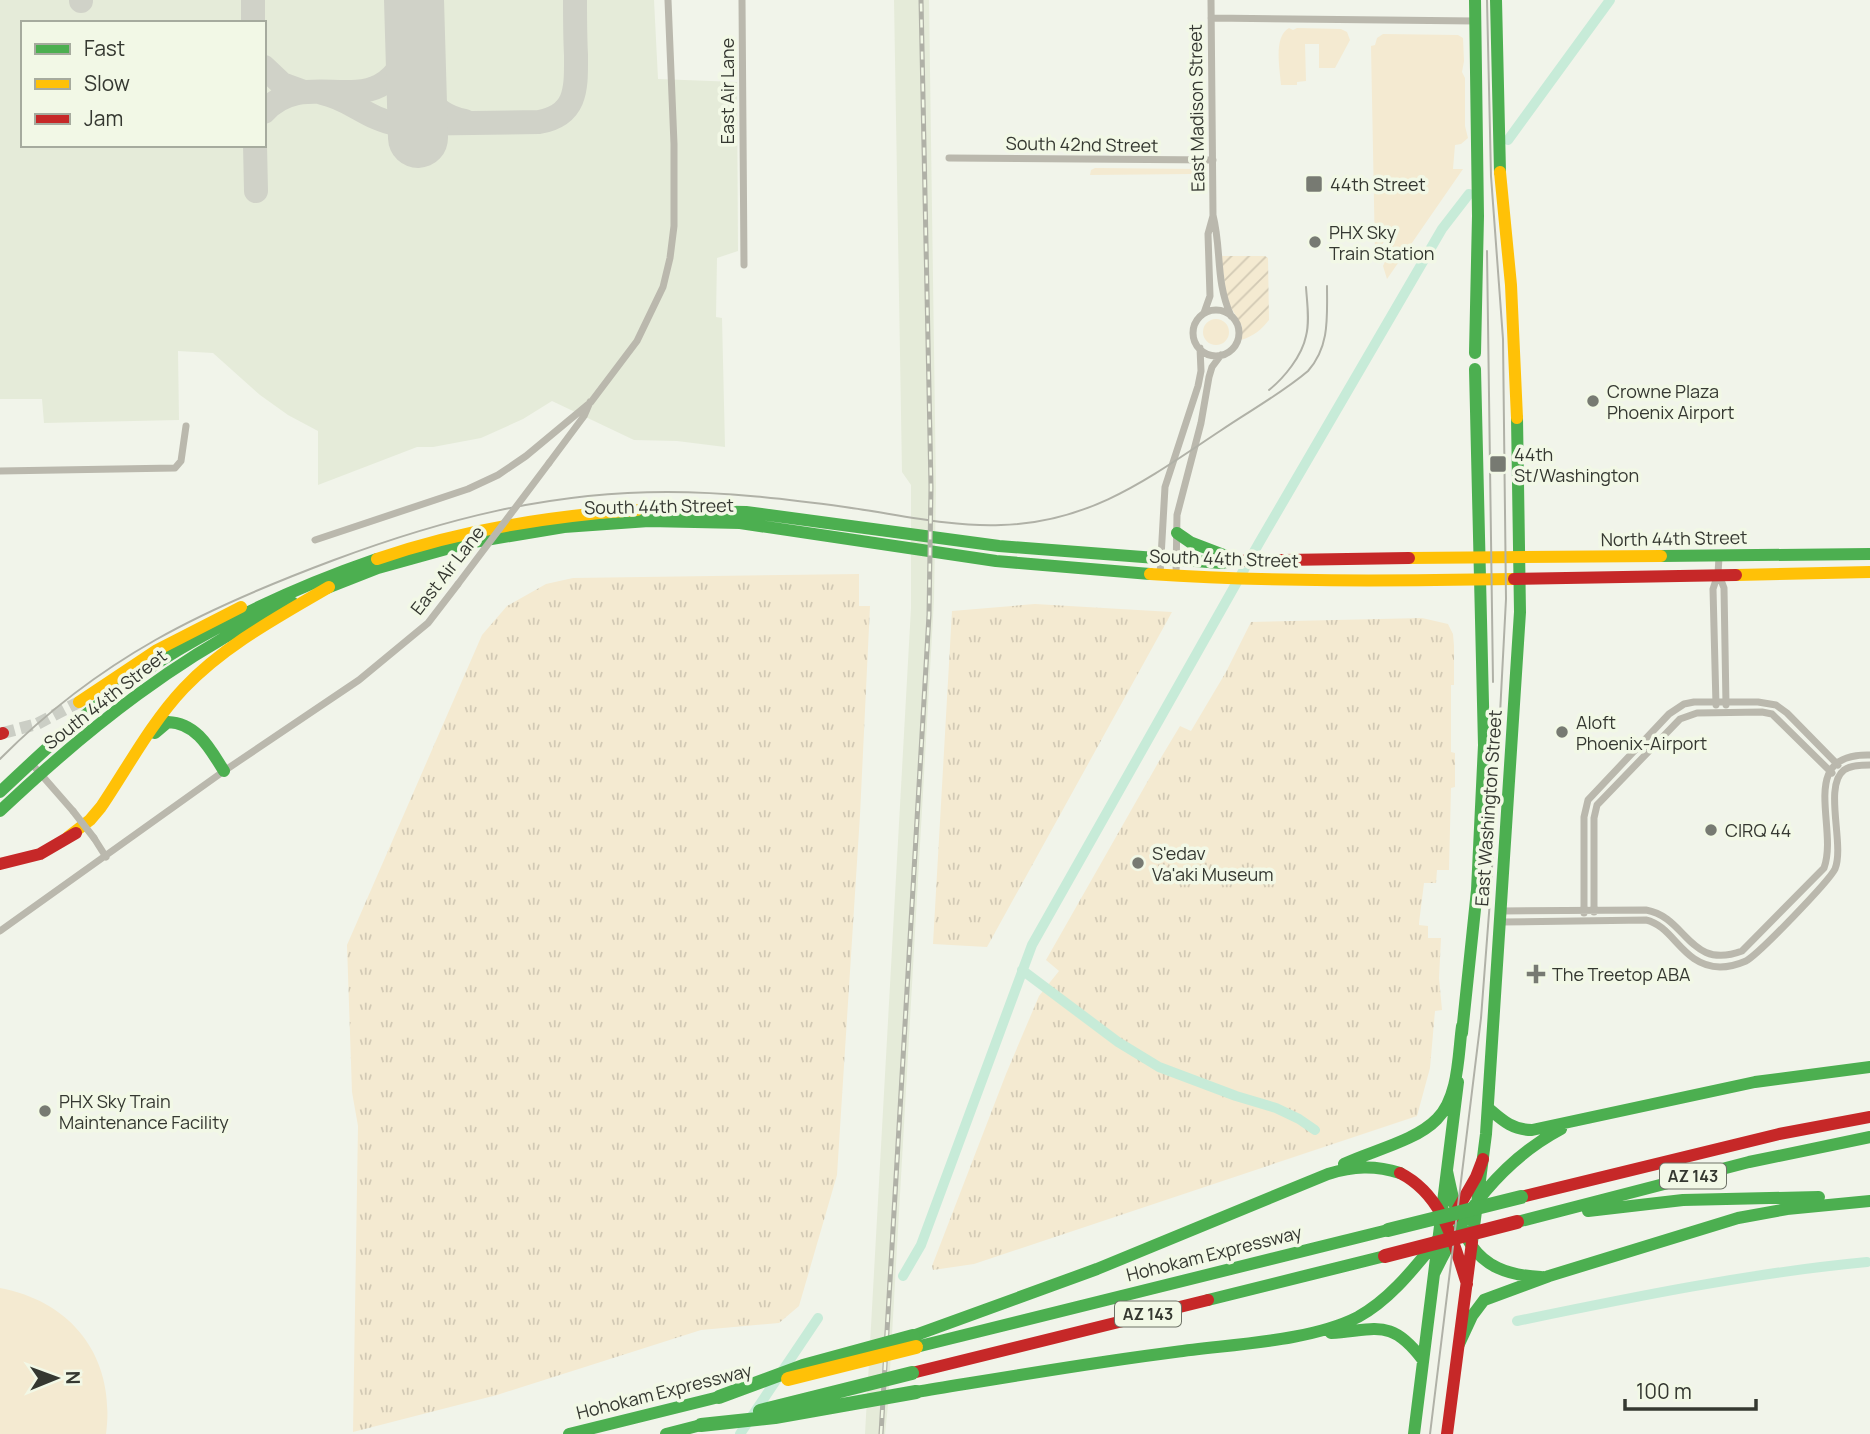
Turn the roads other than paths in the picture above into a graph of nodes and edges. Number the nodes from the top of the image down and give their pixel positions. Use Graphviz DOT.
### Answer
graph roads {
  1 [pos="668,0"];
  2 [pos="742,0"];
  3 [pos="1211,0"];
  4 [pos="1475,0"];
  5 [pos="1496,0"];
  6 [pos="1211,18"];
  7 [pos="1475,21"];
  8 [pos="949,158"];
  9 [pos="1213,160"];
  10 [pos="1213,215"];
  11 [pos="744,265"];
  12 [pos="1204,313"];
  13 [pos="1231,316"];
  14 [pos="1200,348"];
  15 [pos="1475,353"];
  16 [pos="1221,355"];
  17 [pos="1475,369"];
  18 [pos="591,402"];
  19 [pos="186,426"];
  20 [pos="0,471"];
  21 [pos="1177,533"];
  22 [pos="315,541"];
  23 [pos="1870,554"];
  24 [pos="1719,557"];
  25 [pos="1161,559"];
  26 [pos="1479,559"];
  27 [pos="1519,559"];
  28 [pos="1176,560"];
  29 [pos="1237,560"];
  30 [pos="1870,572"];
  31 [pos="1718,574"];
  32 [pos="1160,575"];
  33 [pos="1176,576"];
  34 [pos="1520,578"];
  35 [pos="1480,579"];
  36 [pos="323,583"];
  37 [pos="79,702"];
  38 [pos="1726,702"];
  39 [pos="1716,703"];
  40 [pos="1726,712"];
  41 [pos="1716,713"];
  42 [pos="1870,755"];
  43 [pos="1836,763"];
  44 [pos="1870,765"];
  45 [pos="35,769"];
  46 [pos="1844,770"];
  47 [pos="224,771"];
  48 [pos="1830,771"];
  49 [pos="1838,778"];
  50 [pos="0,793"];
  51 [pos="0,811"];
  52 [pos="68,837"];
  53 [pos="106,856"];
  54 [pos="0,864"];
  55 [pos="1584,909"];
  56 [pos="1594,909"];
  57 [pos="1499,916"];
  58 [pos="1584,920"];
  59 [pos="1594,920"];
  60 [pos="0,931"];
  61 [pos="1462,1026"];
  62 [pos="1870,1067"];
  63 [pos="1488,1108"];
  64 [pos="1870,1115"];
  65 [pos="1582,1121"];
  66 [pos="1870,1137"];
  67 [pos="1483,1159"];
  68 [pos="1328,1174"];
  69 [pos="1870,1199"];
  70 [pos="1478,1203"];
  71 [pos="1517,1223"];
  72 [pos="1449,1226"];
  73 [pos="1471,1249"];
  74 [pos="1549,1276"];
  75 [pos="1467,1284"];
  76 [pos="1308,1334"];
  77 [pos="915,1342"];
  78 [pos="1460,1344"];
  79 [pos="1423,1360"];
  80 [pos="701,1425"];
  81 [pos="569,1434"];
  82 [pos="666,1434"];
  83 [pos="1414,1434"];
  84 [pos="1447,1434"];
  1 -- 18 [label="street, East Air Lane"];
  2 -- 11 [label="street, East Air Lane"];
  3 -- 6 [label="street, East Madison Street"];
  4 -- 7 [label="main road"];
  5 -- 27 [label="main road, East Washington Street"];
  6 -- 7 [label="street"];
  6 -- 9 [label="street, East Madison Street"];
  7 -- 15 [label="main road"];
  8 -- 9 [label="street, South 42nd Street"];
  9 -- 10 [label="street, East Madison Street"];
  10 -- 12 [label="street, East Madison Street"];
  10 -- 13 [label="street, East Madison Street"];
  12 -- 13 [label="street"];
  12 -- 14 [label="street"];
  13 -- 16 [label="street"];
  14 -- 16 [label="street"];
  14 -- 25 [label="street"];
  16 -- 21 [label="street"];
  17 -- 26 [label="main road, East Washington Street"];
  18 -- 22 [label="street, East Air Lane"];
  18 -- 47 [label="street, East Air Lane, bridge"];
  19 -- 20 [label="street"];
  21 -- 28 [label="street"];
  21 -- 29 [label="main road"];
  23 -- 24 [label="main road, North 44th Street"];
  24 -- 27 [label="main road, North 44th Street"];
  24 -- 31 [label="street"];
  25 -- 28 [label="main road, South 44th Street"];
  25 -- 32 [label="street"];
  25 -- 36 [label="main road, South 44th Street"];
  26 -- 27 [label="main road, North 44th Street"];
  26 -- 29 [label="main road, South 44th Street"];
  26 -- 35 [label="main road, East Washington Street"];
  27 -- 34 [label="main road, East Washington Street"];
  28 -- 29 [label="main road, South 44th Street"];
  28 -- 33 [label="street"];
  30 -- 31 [label="main road"];
  31 -- 34 [label="main road"];
  31 -- 38 [label="street"];
  31 -- 39 [label="street"];
  32 -- 33 [label="main road, South 44th Street"];
  32 -- 36 [label="main road, South 44th Street"];
  33 -- 35 [label="main road, South 44th Street"];
  34 -- 35 [label="main road"];
  34 -- 57 [label="main road, East Washington Street"];
  35 -- 61 [label="main road, East Washington Street"];
  36 -- 37 [label="main road"];
  36 -- 45 [label="main road, South 44th Street"];
  36 -- 52 [label="main road"];
  38 -- 39 [label="street"];
  38 -- 40 [label="street"];
  38 -- 43 [label="street"];
  39 -- 41 [label="street"];
  39 -- 55 [label="street"];
  40 -- 41 [label="street"];
  40 -- 48 [label="street"];
  41 -- 56 [label="street"];
  42 -- 43 [label="street"];
  43 -- 46 [label="street"];
  43 -- 48 [label="street"];
  44 -- 46 [label="street"];
  45 -- 50 [label="main road, South 44th Street"];
  45 -- 51 [label="main road, South 44th Street"];
  45 -- 53 [label="street, bridge"];
  46 -- 49 [label="street"];
  47 -- 52 [label="main road"];
  47 -- 53 [label="street, East Air Lane"];
  48 -- 49 [label="street"];
  48 -- 56 [label="street"];
  49 -- 59 [label="street"];
  52 -- 54 [label="main road"];
  53 -- 60 [label="street, East Air Lane"];
  55 -- 56 [label="street"];
  55 -- 57 [label="street"];
  55 -- 58 [label="street"];
  56 -- 59 [label="street"];
  57 -- 58 [label="street"];
  57 -- 63 [label="main road, East Washington Street"];
  58 -- 59 [label="street"];
  61 -- 68 [label="main road"];
  61 -- 72 [label="main road, East Washington Street"];
  62 -- 65 [label="main road"];
  63 -- 65 [label="main road"];
  63 -- 67 [label="main road, East Washington Street"];
  64 -- 77 [label="main road, Hohokam Expressway / AZ 143, bridge"];
  65 -- 70 [label="main road"];
  66 -- 71 [label="main road, AZ 143"];
  67 -- 70 [label="main road, East Washington Street"];
  67 -- 72 [label="main road"];
  68 -- 72 [label="main road"];
  68 -- 77 [label="main road"];
  69 -- 71 [label="main road"];
  69 -- 74 [label="main road"];
  70 -- 72 [label="main road"];
  70 -- 73 [label="main road, East Washington Street"];
  71 -- 80 [label="main road, AZ 143, bridge"];
  72 -- 73 [label="main road"];
  72 -- 75 [label="main road"];
  72 -- 76 [label="main road"];
  72 -- 79 [label="main road"];
  73 -- 74 [label="main road"];
  73 -- 75 [label="main road, East Washington Street"];
  74 -- 78 [label="main road"];
  75 -- 78 [label="main road, East Washington Street"];
  76 -- 79 [label="main road"];
  76 -- 80 [label="main road, bridge"];
  77 -- 81 [label="main road, Hohokam Expressway / AZ 143, bridge"];
  78 -- 84 [label="main road, East Washington Street"];
  79 -- 83 [label="main road"];
  80 -- 82 [label="main road, AZ 143"];
}
